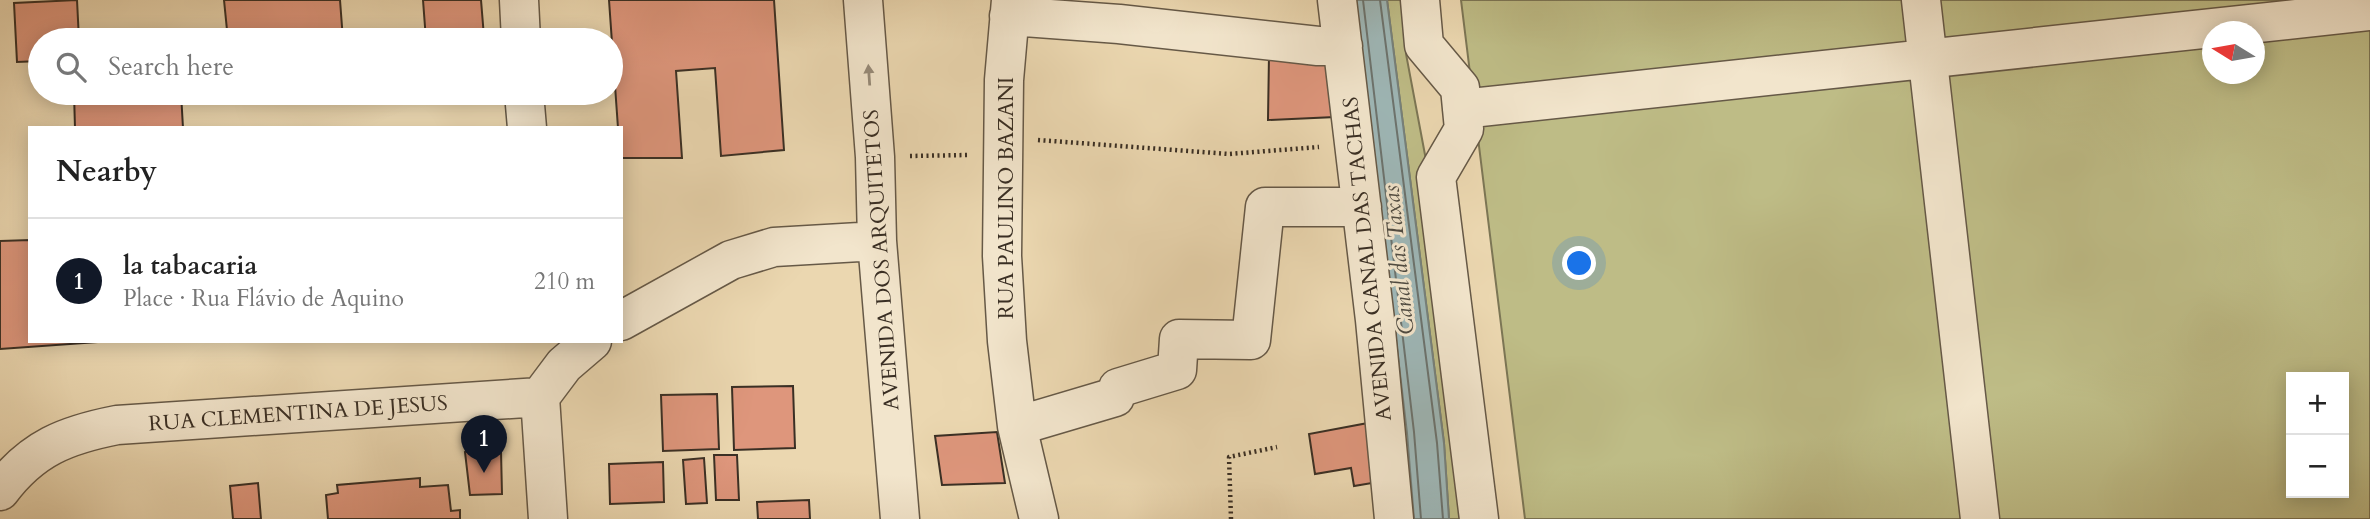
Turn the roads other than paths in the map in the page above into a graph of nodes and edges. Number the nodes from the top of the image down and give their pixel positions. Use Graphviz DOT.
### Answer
graph roads {
  1 [pos="519,0"];
  2 [pos="863,0"];
  3 [pos="1337,0"];
  4 [pos="1420,0"];
  5 [pos="1922,0"];
  6 [pos="1010,8"];
  7 [pos="2370,11"];
  8 [pos="520,28"];
  9 [pos="1343,46"];
  10 [pos="1928,59"];
  11 [pos="525,105"];
  12 [pos="1462,109"];
  13 [pos="527,126"];
  14 [pos="1362,207"];
  15 [pos="877,241"];
  16 [pos="626,310"];
  17 [pos="590,343"];
  18 [pos="540,397"];
  19 [pos="1017,426"];
  20 [pos="4,471"];
  21 [pos="548,519"];
  22 [pos="900,519"];
  23 [pos="1039,519"];
  24 [pos="1394,519"];
  25 [pos="1479,519"];
  26 [pos="1980,519"];
  1 -- 8 [label="street"];
  15 -- 2 [label="street, AVENIDA DOS ARQUITETOS, one-way"];
  3 -- 9 [label="street, AVENIDA CANAL DAS TACHAS"];
  4 -- 12 [label="street"];
  5 -- 10 [label="street"];
  6 -- 9 [label="street"];
  6 -- 19 [label="street, RUA PAULINO BAZANI"];
  7 -- 10 [label="street"];
  9 -- 14 [label="street, AVENIDA CANAL DAS TACHAS"];
  10 -- 12 [label="street"];
  10 -- 26 [label="street"];
  11 -- 13 [label="street"];
  12 -- 25 [label="street"];
  14 -- 19 [label="street"];
  14 -- 24 [label="street, AVENIDA CANAL DAS TACHAS"];
  15 -- 16 [label="street"];
  15 -- 22 [label="street, AVENIDA DOS ARQUITETOS"];
  17 -- 18 [label="street"];
  18 -- 20 [label="street, RUA CLEMENTINA DE JESUS"];
  18 -- 21 [label="street"];
  19 -- 23 [label="street, RUA PAULINO BAZANI"];
}
